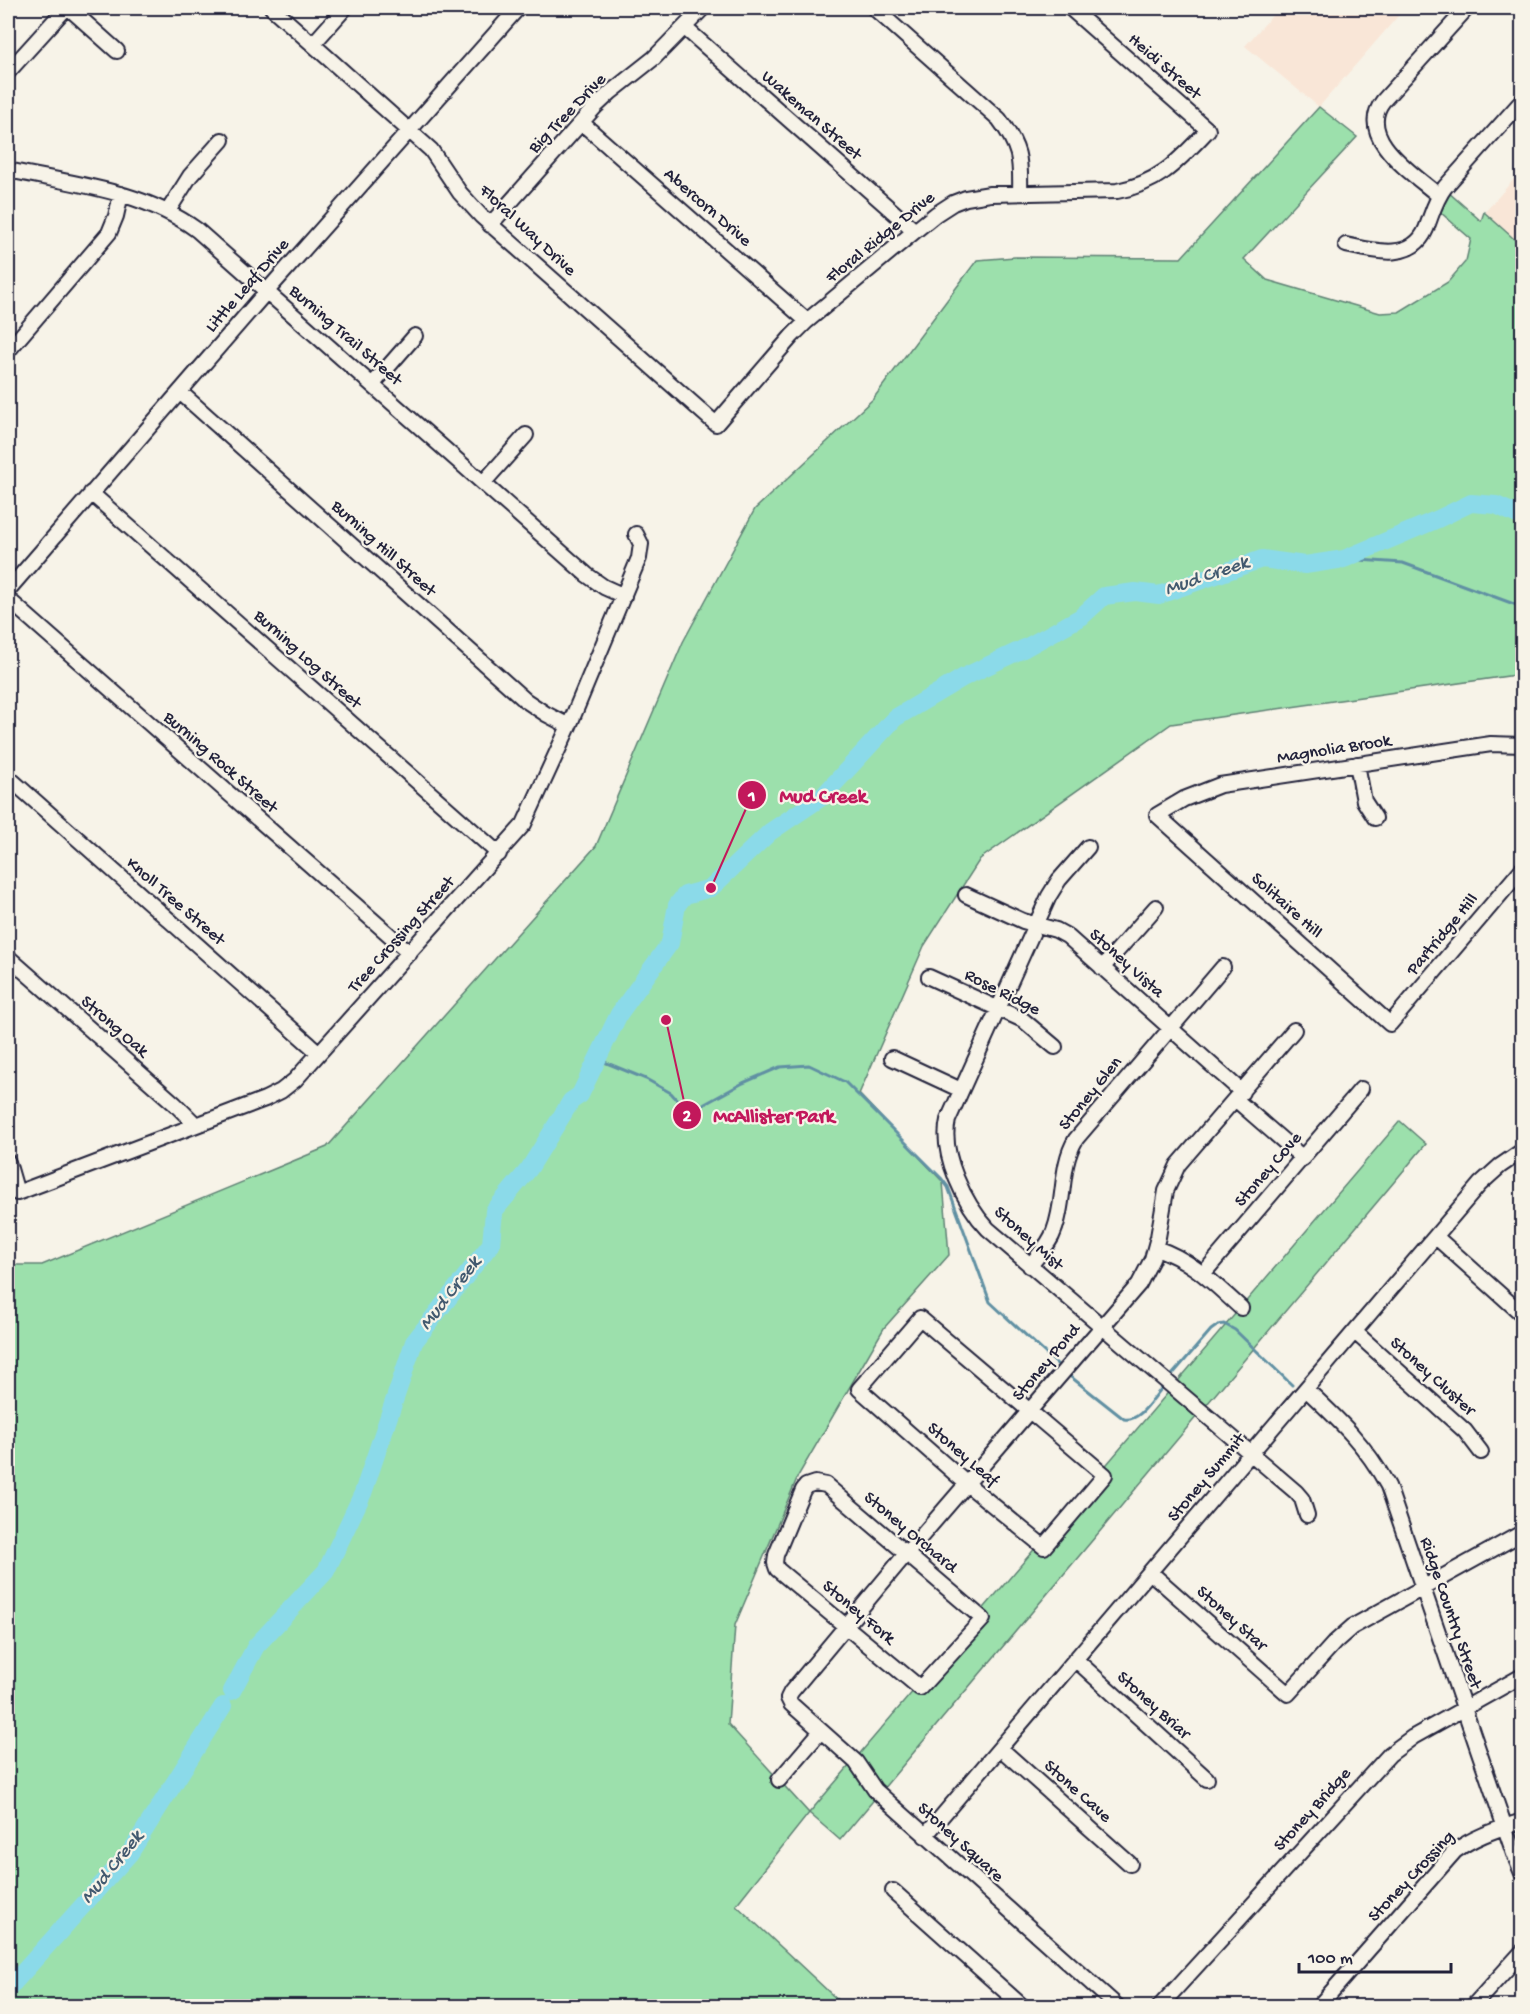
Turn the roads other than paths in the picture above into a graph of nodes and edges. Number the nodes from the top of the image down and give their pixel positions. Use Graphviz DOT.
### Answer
graph roads {
  1 [pos="67,8"];
  2 [pos="272,8"];
  3 [pos="345,8"];
  4 [pos="518,8"];
  5 [pos="703,8"];
  6 [pos="874,8"];
  7 [pos="1070,8"];
  8 [pos="1467,8"];
  9 [pos="685,28"];
  10 [pos="313,44"];
  11 [pos="117,51"];
  12 [pos="8,72"];
  13 [pos="1522,101"];
  14 [pos="582,123"];
  15 [pos="409,129"];
  16 [pos="1208,130"];
  17 [pos="222,140"];
  18 [pos="8,170"];
  19 [pos="1020,193"];
  20 [pos="121,194"];
  21 [pos="1438,195"];
  22 [pos="168,211"];
  23 [pos="490,225"];
  24 [pos="915,231"];
  25 [pos="1346,245"];
  26 [pos="267,291"];
  27 [pos="807,321"];
  28 [pos="415,336"];
  29 [pos="9,346"];
  30 [pos="373,384"];
  31 [pos="180,392"];
  32 [pos="716,424"];
  33 [pos="526,435"];
  34 [pos="484,482"];
  35 [pos="91,493"];
  36 [pos="636,534"];
  37 [pos="8,590"];
  38 [pos="624,596"];
  39 [pos="8,599"];
  40 [pos="569,726"];
  41 [pos="1522,745"];
  42 [pos="1357,764"];
  43 [pos="8,777"];
  44 [pos="1157,815"];
  45 [pos="1375,818"];
  46 [pos="1088,847"];
  47 [pos="499,854"];
  48 [pos="1522,869"];
  49 [pos="966,895"];
  50 [pos="1156,907"];
  51 [pos="1036,925"];
  52 [pos="410,953"];
  53 [pos="8,957"];
  54 [pos="1223,967"];
  55 [pos="1102,968"];
  56 [pos="929,977"];
  57 [pos="997,1008"];
  58 [pos="1390,1024"];
  59 [pos="1169,1027"];
  60 [pos="1294,1030"];
  61 [pos="1055,1047"];
  62 [pos="320,1053"];
  63 [pos="892,1058"];
  64 [pos="1361,1089"];
  65 [pos="961,1090"];
  66 [pos="1239,1096"];
  67 [pos="196,1125"];
  68 [pos="1522,1151"];
  69 [pos="1303,1158"];
  70 [pos="8,1162"];
  71 [pos="1436,1238"];
  72 [pos="1156,1248"];
  73 [pos="1030,1266"];
  74 [pos="1203,1274"];
  75 [pos="1241,1308"];
  76 [pos="1522,1314"];
  77 [pos="1102,1326"];
  78 [pos="1355,1332"];
  79 [pos="1306,1389"];
  80 [pos="1030,1411"];
  81 [pos="1481,1452"];
  82 [pos="1251,1453"];
  83 [pos="967,1484"];
  84 [pos="1307,1515"];
  85 [pos="1522,1533"];
  86 [pos="906,1554"];
  87 [pos="775,1563"];
  88 [pos="1150,1572"];
  89 [pos="1423,1588"];
  90 [pos="845,1626"];
  91 [pos="1075,1659"];
  92 [pos="1522,1676"];
  93 [pos="920,1688"];
  94 [pos="789,1698"];
  95 [pos="1464,1708"];
  96 [pos="821,1731"];
  97 [pos="1000,1748"];
  98 [pos="1207,1779"];
  99 [pos="779,1780"];
  100 [pos="1522,1821"];
  101 [pos="1505,1827"];
  102 [pos="925,1836"];
  103 [pos="1130,1864"];
  104 [pos="1522,1873"];
  105 [pos="893,1891"];
  106 [pos="1522,1952"];
  107 [pos="1022,2007"];
  108 [pos="1118,2007"];
  109 [pos="1160,2007"];
  110 [pos="1319,2007"];
  111 [pos="1473,2007"];
  1 -- 11 [label="street"];
  1 -- 12 [label="street"];
  2 -- 10 [label="street, Floral Way Drive"];
  3 -- 10 [label="street"];
  4 -- 15 [label="street, Little Leaf Drive"];
  5 -- 9 [label="street, Big Tree Drive"];
  6 -- 19 [label="street"];
  7 -- 16 [label="street, Heidi Street"];
  8 -- 21 [label="street"];
  9 -- 14 [label="street, Big Tree Drive"];
  9 -- 24 [label="street, Wakeman Street"];
  10 -- 15 [label="street, Floral Way Drive"];
  13 -- 21 [label="street"];
  14 -- 23 [label="street, Big Tree Drive"];
  14 -- 27 [label="street, Abercorn Drive"];
  15 -- 23 [label="street, Floral Way Drive"];
  15 -- 26 [label="street, Little Leaf Drive"];
  16 -- 19 [label="street, Floral Ridge Drive"];
  17 -- 22 [label="street"];
  18 -- 20 [label="street, Burning Trail Street"];
  19 -- 24 [label="street, Floral Ridge Drive"];
  20 -- 22 [label="street, Burning Trail Street"];
  20 -- 29 [label="street"];
  21 -- 25 [label="street"];
  22 -- 26 [label="street, Burning Trail Street"];
  23 -- 32 [label="street, Floral Way Drive"];
  24 -- 27 [label="street, Floral Ridge Drive"];
  26 -- 30 [label="street, Burning Trail Street"];
  26 -- 31 [label="street, Little Leaf Drive"];
  27 -- 32 [label="street, Floral Ridge Drive"];
  28 -- 30 [label="street"];
  30 -- 34 [label="street, Burning Trail Street"];
  31 -- 35 [label="street, Little Leaf Drive"];
  31 -- 40 [label="street, Burning Hill Street"];
  33 -- 34 [label="street"];
  34 -- 38 [label="street, Burning Trail Street"];
  35 -- 37 [label="street, Little Leaf Drive"];
  35 -- 47 [label="street, Burning Log Street"];
  36 -- 38 [label="street, Tree Crossing Street"];
  38 -- 40 [label="street, Tree Crossing Street"];
  39 -- 52 [label="street, Burning Rock Street"];
  40 -- 47 [label="street, Tree Crossing Street"];
  41 -- 42 [label="street, Magnolia Brook"];
  42 -- 44 [label="street, Magnolia Brook"];
  42 -- 45 [label="street"];
  43 -- 62 [label="street, Knoll Tree Street"];
  44 -- 58 [label="street, Solitaire Hill"];
  46 -- 51 [label="street, Stoney Mist"];
  47 -- 52 [label="street, Tree Crossing Street"];
  48 -- 58 [label="street, Partridge Hill"];
  49 -- 51 [label="street, Stoney Vista"];
  50 -- 55 [label="street"];
  51 -- 55 [label="street, Stoney Vista"];
  51 -- 57 [label="street, Stoney Mist"];
  52 -- 62 [label="street, Tree Crossing Street"];
  53 -- 67 [label="street, Strong Oak"];
  54 -- 59 [label="street, Stoney Glen"];
  55 -- 59 [label="street, Stoney Vista"];
  56 -- 57 [label="street, Rose Ridge"];
  57 -- 61 [label="street, Rose Ridge"];
  57 -- 65 [label="street, Stoney Mist"];
  59 -- 66 [label="street, Stoney Vista"];
  59 -- 73 [label="street, Stoney Glen"];
  60 -- 66 [label="street, Stoney Pond"];
  62 -- 67 [label="street, Tree Crossing Street"];
  63 -- 65 [label="street"];
  64 -- 69 [label="street, Stoney Cove"];
  65 -- 73 [label="street, Stoney Mist"];
  66 -- 69 [label="street, Stoney Vista"];
  66 -- 72 [label="street, Stoney Pond"];
  67 -- 70 [label="street, Tree Crossing Street"];
  68 -- 71 [label="street, Stoney Summit"];
  69 -- 74 [label="street, Stoney Cove"];
  71 -- 76 [label="street"];
  71 -- 78 [label="street, Stoney Summit"];
  72 -- 74 [label="street"];
  72 -- 77 [label="street, Stoney Pond"];
  73 -- 77 [label="street, Stoney Mist"];
  74 -- 75 [label="street"];
  77 -- 80 [label="street, Stoney Pond"];
  77 -- 82 [label="street, Stoney Mist"];
  78 -- 79 [label="street, Stoney Summit"];
  78 -- 81 [label="street, Stoney Cluster"];
  79 -- 82 [label="street, Stoney Summit"];
  79 -- 89 [label="street, Ridge Country Street"];
  80 -- 83 [label="street, Stoney Pond"];
  80 -- 83 [label="street, Stoney Leaf"];
  80 -- 83 [label="street, Stoney Leaf"];
  82 -- 84 [label="street, Stoney Mist"];
  82 -- 88 [label="street, Stoney Summit"];
  83 -- 86 [label="street, Stoney Pond"];
  85 -- 89 [label="street"];
  86 -- 87 [label="street, Stoney Orchard"];
  86 -- 90 [label="street, Stoney Pond"];
  86 -- 93 [label="street, Stoney Orchard"];
  87 -- 90 [label="street, Stoney Fork"];
  88 -- 89 [label="street, Stoney Star"];
  88 -- 91 [label="street, Stoney Summit"];
  89 -- 95 [label="street, Ridge Country Street"];
  90 -- 93 [label="street, Stoney Fork"];
  90 -- 94 [label="street, Stoney Pond"];
  91 -- 97 [label="street, Stoney Summit"];
  91 -- 98 [label="street, Stoney Briar"];
  92 -- 95 [label="street, Stoney Bridge"];
  94 -- 96 [label="street, Stoney Square"];
  95 -- 101 [label="street, Ridge Country Street"];
  95 -- 109 [label="street, Stoney Bridge"];
  96 -- 99 [label="street"];
  96 -- 102 [label="street, Stoney Square"];
  97 -- 102 [label="street, Stoney Summit"];
  97 -- 103 [label="street, Stone Cave"];
  100 -- 101 [label="street, Stoney Crossing"];
  101 -- 104 [label="street, Ridge Country Street"];
  101 -- 110 [label="street, Stoney Crossing"];
  102 -- 108 [label="street, Stoney Square"];
  105 -- 107 [label="street"];
  106 -- 111 [label="street"];
}
